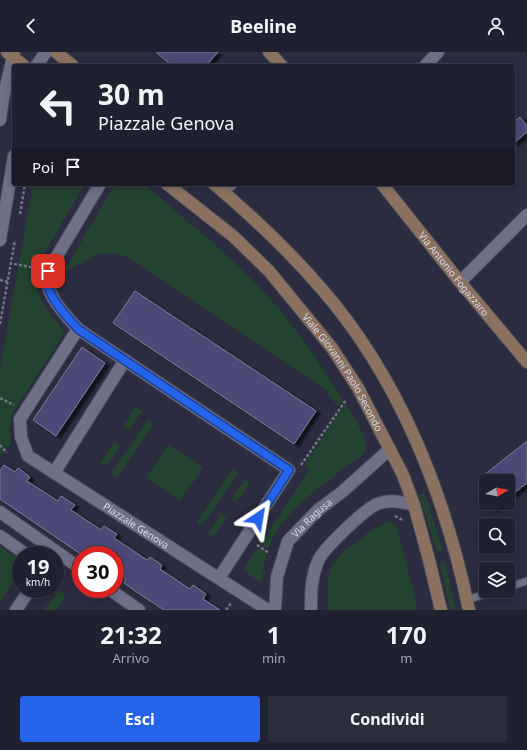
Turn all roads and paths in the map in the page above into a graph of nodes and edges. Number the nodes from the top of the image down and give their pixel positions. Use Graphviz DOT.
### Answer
graph roads {
  1 [pos="46,52"];
  2 [pos="56,52"];
  3 [pos="269,52"];
  4 [pos="438,52"];
  5 [pos="11,53"];
  6 [pos="22,64"];
  7 [pos="37,64"];
  8 [pos="71,64"];
  9 [pos="280,64"];
  10 [pos="427,64"];
  11 [pos="0,120"];
  12 [pos="12,168"];
  13 [pos="25,186"];
  14 [pos="99,186"];
  15 [pos="170,186"];
  16 [pos="223,186"];
  17 [pos="384,186"];
  18 [pos="20,214"];
  19 [pos="527,215"];
  20 [pos="16,237"];
  21 [pos="0,240"];
  22 [pos="14,264"];
  23 [pos="40,269"];
  24 [pos="0,280"];
  25 [pos="8,282"];
  26 [pos="460,282"];
  27 [pos="0,324"];
  28 [pos="78,329"];
  29 [pos="125,360"];
  30 [pos="527,362"];
  31 [pos="0,398"];
  32 [pos="346,400"];
  33 [pos="18,407"];
  34 [pos="0,445"];
  35 [pos="390,449"];
  36 [pos="7,453"];
  37 [pos="301,466"];
  38 [pos="54,473"];
  39 [pos="414,505"];
  40 [pos="0,512"];
  41 [pos="391,515"];
  42 [pos="407,525"];
  43 [pos="0,536"];
  44 [pos="257,545"];
  45 [pos="15,546"];
  46 [pos="45,546"];
  47 [pos="269,553"];
  48 [pos="219,578"];
  49 [pos="527,581"];
  50 [pos="515,585"];
  51 [pos="24,598"];
  52 [pos="122,598"];
  53 [pos="482,598"];
  54 [pos="231,603"];
  55 [pos="468,605"];
  56 [pos="16,610"];
  57 [pos="139,610"];
  58 [pos="226,610"];
  59 [pos="268,610"];
  60 [pos="275,610"];
  61 [pos="310,610"];
  62 [pos="441,610"];
  1 -- 7 [label="street"];
  2 -- 8 [label="main road"];
  3 -- 9 [label="main road"];
  4 -- 10 [label="street"];
  5 -- 6 [label="main road"];
  5 -- 11 [label="street"];
  12 -- 21 [label="street"];
  13 -- 18 [label="path"];
  14 -- 28 [label="street"];
  15 -- 35 [label="main road, Viale Giovanni Paolo Secondo"];
  16 -- 55 [label="main road"];
  17 -- 26 [label="main road, Via Antonio Fogazzaro"];
  19 -- 26 [label="street"];
  20 -- 25 [label="path"];
  22 -- 23 [label="path"];
  24 -- 25 [label="path"];
  25 -- 27 [label="path"];
  26 -- 30 [label="main road, Via Antonio Fogazzaro"];
  28 -- 29 [label="street"];
  28 -- 38 [label="street, Piazzale Genova"];
  29 -- 38 [label="street"];
  29 -- 48 [label="street"];
  31 -- 33 [label="path"];
  32 -- 37 [label="path"];
  34 -- 36 [label="path"];
  35 -- 39 [label="main road, Viale Giovanni Paolo Secondo"];
  35 -- 60 [label="street, Via Ragusa"];
  38 -- 48 [label="street, Piazzale Genova"];
  39 -- 61 [label="street"];
  39 -- 62 [label="main road, Viale Giovanni Paolo Secondo"];
  40 -- 46 [label="street"];
  41 -- 42 [label="path"];
  43 -- 45 [label="street"];
  44 -- 47 [label="path"];
  48 -- 59 [label="street, Piazzale Genova"];
  49 -- 50 [label="lane"];
  51 -- 56 [label="street"];
  52 -- 57 [label="street"];
  53 -- 55 [label="lane"];
  54 -- 58 [label="path"];
}
